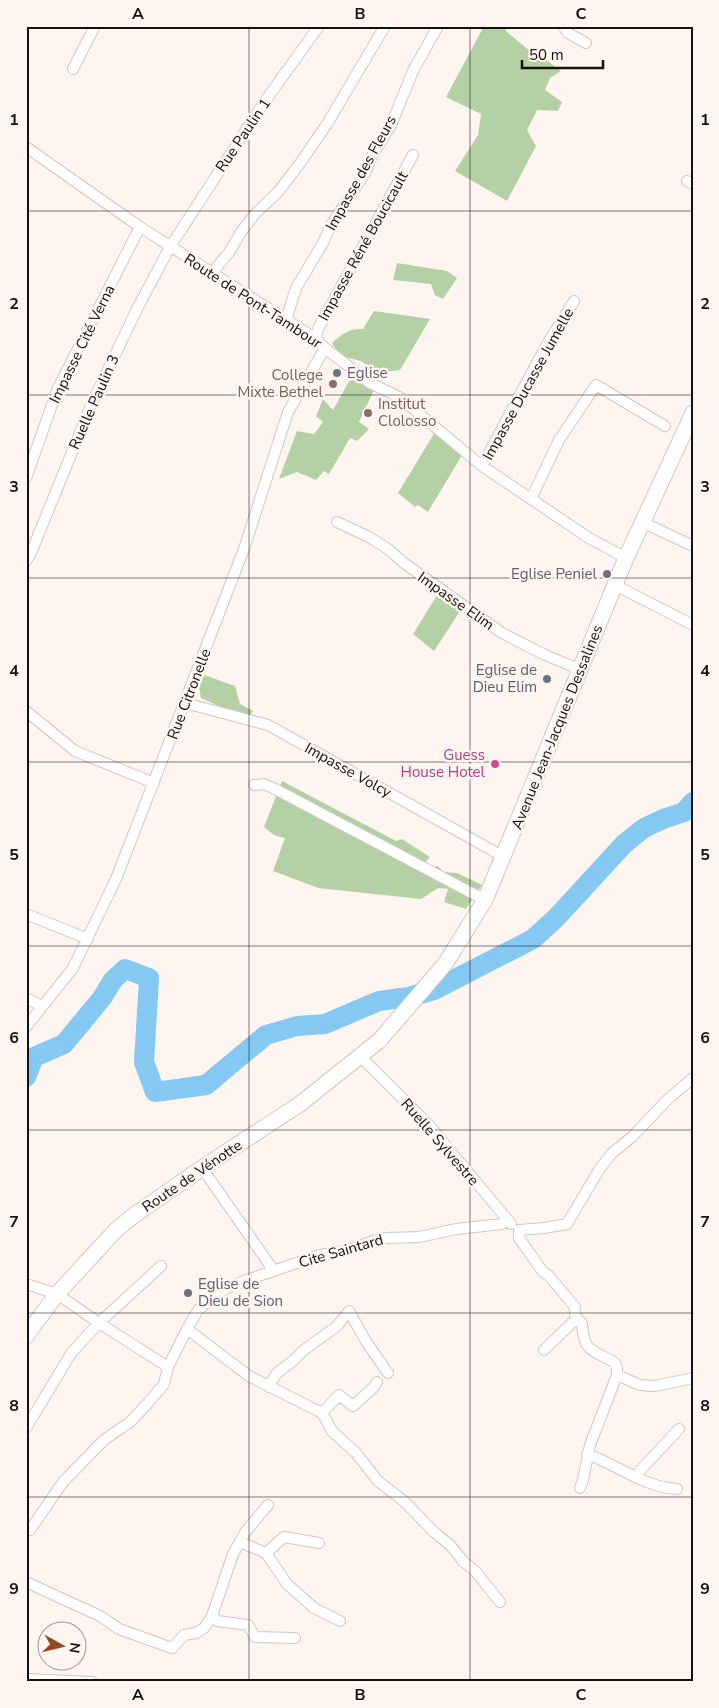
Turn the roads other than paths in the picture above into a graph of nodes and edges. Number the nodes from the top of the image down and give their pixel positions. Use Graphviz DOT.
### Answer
graph roads {
  1 [pos="95,26"];
  2 [pos="319,26"];
  3 [pos="384,26"];
  4 [pos="438,26"];
  5 [pos="562,26"];
  6 [pos="586,43"];
  7 [pos="72,69"];
  8 [pos="26,147"];
  9 [pos="413,154"];
  10 [pos="140,227"];
  11 [pos="170,247"];
  12 [pos="212,273"];
  13 [pos="574,301"];
  14 [pos="286,320"];
  15 [pos="315,338"];
  16 [pos="325,348"];
  17 [pos="693,413"];
  18 [pos="665,426"];
  19 [pos="482,466"];
  20 [pos="26,478"];
  21 [pos="531,499"];
  22 [pos="337,522"];
  23 [pos="642,522"];
  24 [pos="693,546"];
  25 [pos="626,558"];
  26 [pos="26,561"];
  27 [pos="615,585"];
  28 [pos="693,625"];
  29 [pos="581,670"];
  30 [pos="185,703"];
  31 [pos="26,711"];
  32 [pos="154,783"];
  33 [pos="254,785"];
  34 [pos="504,856"];
  35 [pos="486,900"];
  36 [pos="26,914"];
  37 [pos="88,939"];
  38 [pos="26,998"];
  39 [pos="42,1006"];
  40 [pos="26,1027"];
  41 [pos="380,1040"];
  42 [pos="360,1056"];
  43 [pos="693,1078"];
  44 [pos="202,1168"];
  45 [pos="508,1220"];
  46 [pos="519,1230"];
  47 [pos="161,1266"];
  48 [pos="274,1271"];
  49 [pos="26,1284"];
  50 [pos="57,1294"];
  51 [pos="576,1319"];
  52 [pos="99,1324"];
  53 [pos="186,1329"];
  54 [pos="26,1336"];
  55 [pos="544,1350"];
  56 [pos="168,1367"];
  57 [pos="388,1373"];
  58 [pos="617,1375"];
  59 [pos="693,1378"];
  60 [pos="377,1382"];
  61 [pos="269,1386"];
  62 [pos="322,1413"];
  63 [pos="26,1428"];
  64 [pos="679,1429"];
  65 [pos="587,1454"];
  66 [pos="635,1476"];
  67 [pos="580,1488"];
  68 [pos="677,1489"];
  69 [pos="268,1505"];
  70 [pos="27,1532"];
  71 [pos="240,1542"];
  72 [pos="319,1542"];
  73 [pos="266,1553"];
  74 [pos="26,1582"];
  75 [pos="500,1602"];
  76 [pos="212,1616"];
  77 [pos="340,1620"];
  78 [pos="295,1638"];
  79 [pos="26,1679"];
  80 [pos="92,1682"];
  1 -- 7 [label="street"];
  2 -- 11 [label="street, Rue Paulin 1"];
  3 -- 12 [label="street"];
  4 -- 14 [label="street, Impasse des Fleurs"];
  5 -- 6 [label="street"];
  8 -- 10 [label="street, Route de Pont-Tambour"];
  9 -- 15 [label="street, Impasse Réné Boucicault"];
  10 -- 11 [label="street, Route de Pont-Tambour"];
  10 -- 20 [label="street, Impasse Cité Verna"];
  11 -- 12 [label="street, Route de Pont-Tambour"];
  11 -- 26 [label="street, Ruelle Paulin 3"];
  12 -- 14 [label="street, Route de Pont-Tambour"];
  13 -- 19 [label="street, Impasse Ducasse Jumelle"];
  14 -- 15 [label="street, Route de Pont-Tambour"];
  15 -- 16 [label="street, Route de Pont-Tambour"];
  16 -- 19 [label="street, Route de Pont-Tambour"];
  16 -- 30 [label="street, Rue Citronelle"];
  17 -- 23 [label="street, Avenue Jean-Jacques Dessalines"];
  18 -- 21 [label="street"];
  19 -- 21 [label="street, Route de Pont-Tambour"];
  21 -- 25 [label="street, Route de Pont-Tambour"];
  22 -- 29 [label="street, Impasse Elim"];
  23 -- 24 [label="street"];
  23 -- 25 [label="street, Avenue Jean-Jacques Dessalines"];
  25 -- 27 [label="street, Avenue Jean-Jacques Dessalines"];
  27 -- 28 [label="street"];
  27 -- 29 [label="street, Avenue Jean-Jacques Dessalines"];
  29 -- 34 [label="street, Avenue Jean-Jacques Dessalines"];
  30 -- 32 [label="street, Rue Citronelle"];
  30 -- 34 [label="street, Impasse Volcy"];
  31 -- 32 [label="street"];
  32 -- 37 [label="street, Rue Citronelle"];
  33 -- 35 [label="street"];
  34 -- 35 [label="street, Avenue Jean-Jacques Dessalines"];
  35 -- 41 [label="street, Avenue Jean-Jacques Dessalines"];
  36 -- 37 [label="street"];
  37 -- 39 [label="street, Rue Citronelle"];
  38 -- 39 [label="street"];
  39 -- 40 [label="street, Rue Citronelle"];
  41 -- 42 [label="street, Route de Vénotte"];
  42 -- 44 [label="street, Route de Vénotte"];
  42 -- 45 [label="street, Ruelle Sylvestre"];
  43 -- 46 [label="street"];
  44 -- 48 [label="street"];
  44 -- 50 [label="street, Route de Vénotte"];
  45 -- 46 [label="street, Ruelle Sylvestre"];
  45 -- 48 [label="street, Cite Saintard"];
  46 -- 51 [label="street"];
  47 -- 52 [label="street"];
  48 -- 53 [label="street, Cite Saintard"];
  49 -- 50 [label="street"];
  50 -- 52 [label="street"];
  50 -- 54 [label="street, Route de Vénotte"];
  51 -- 55 [label="street"];
  51 -- 58 [label="street"];
  52 -- 56 [label="street"];
  52 -- 63 [label="street"];
  53 -- 56 [label="street, Cite Saintard"];
  53 -- 61 [label="street"];
  56 -- 70 [label="street, Cite Saintard"];
  57 -- 61 [label="street"];
  58 -- 59 [label="street"];
  58 -- 65 [label="street"];
  60 -- 62 [label="street"];
  61 -- 62 [label="street"];
  62 -- 75 [label="street"];
  64 -- 66 [label="street"];
  65 -- 66 [label="street"];
  65 -- 67 [label="street"];
  66 -- 68 [label="street"];
  69 -- 71 [label="street"];
  71 -- 73 [label="street"];
  71 -- 76 [label="street"];
  72 -- 73 [label="street"];
  73 -- 77 [label="street"];
  74 -- 76 [label="street"];
  76 -- 78 [label="street"];
  79 -- 80 [label="street"];
}
